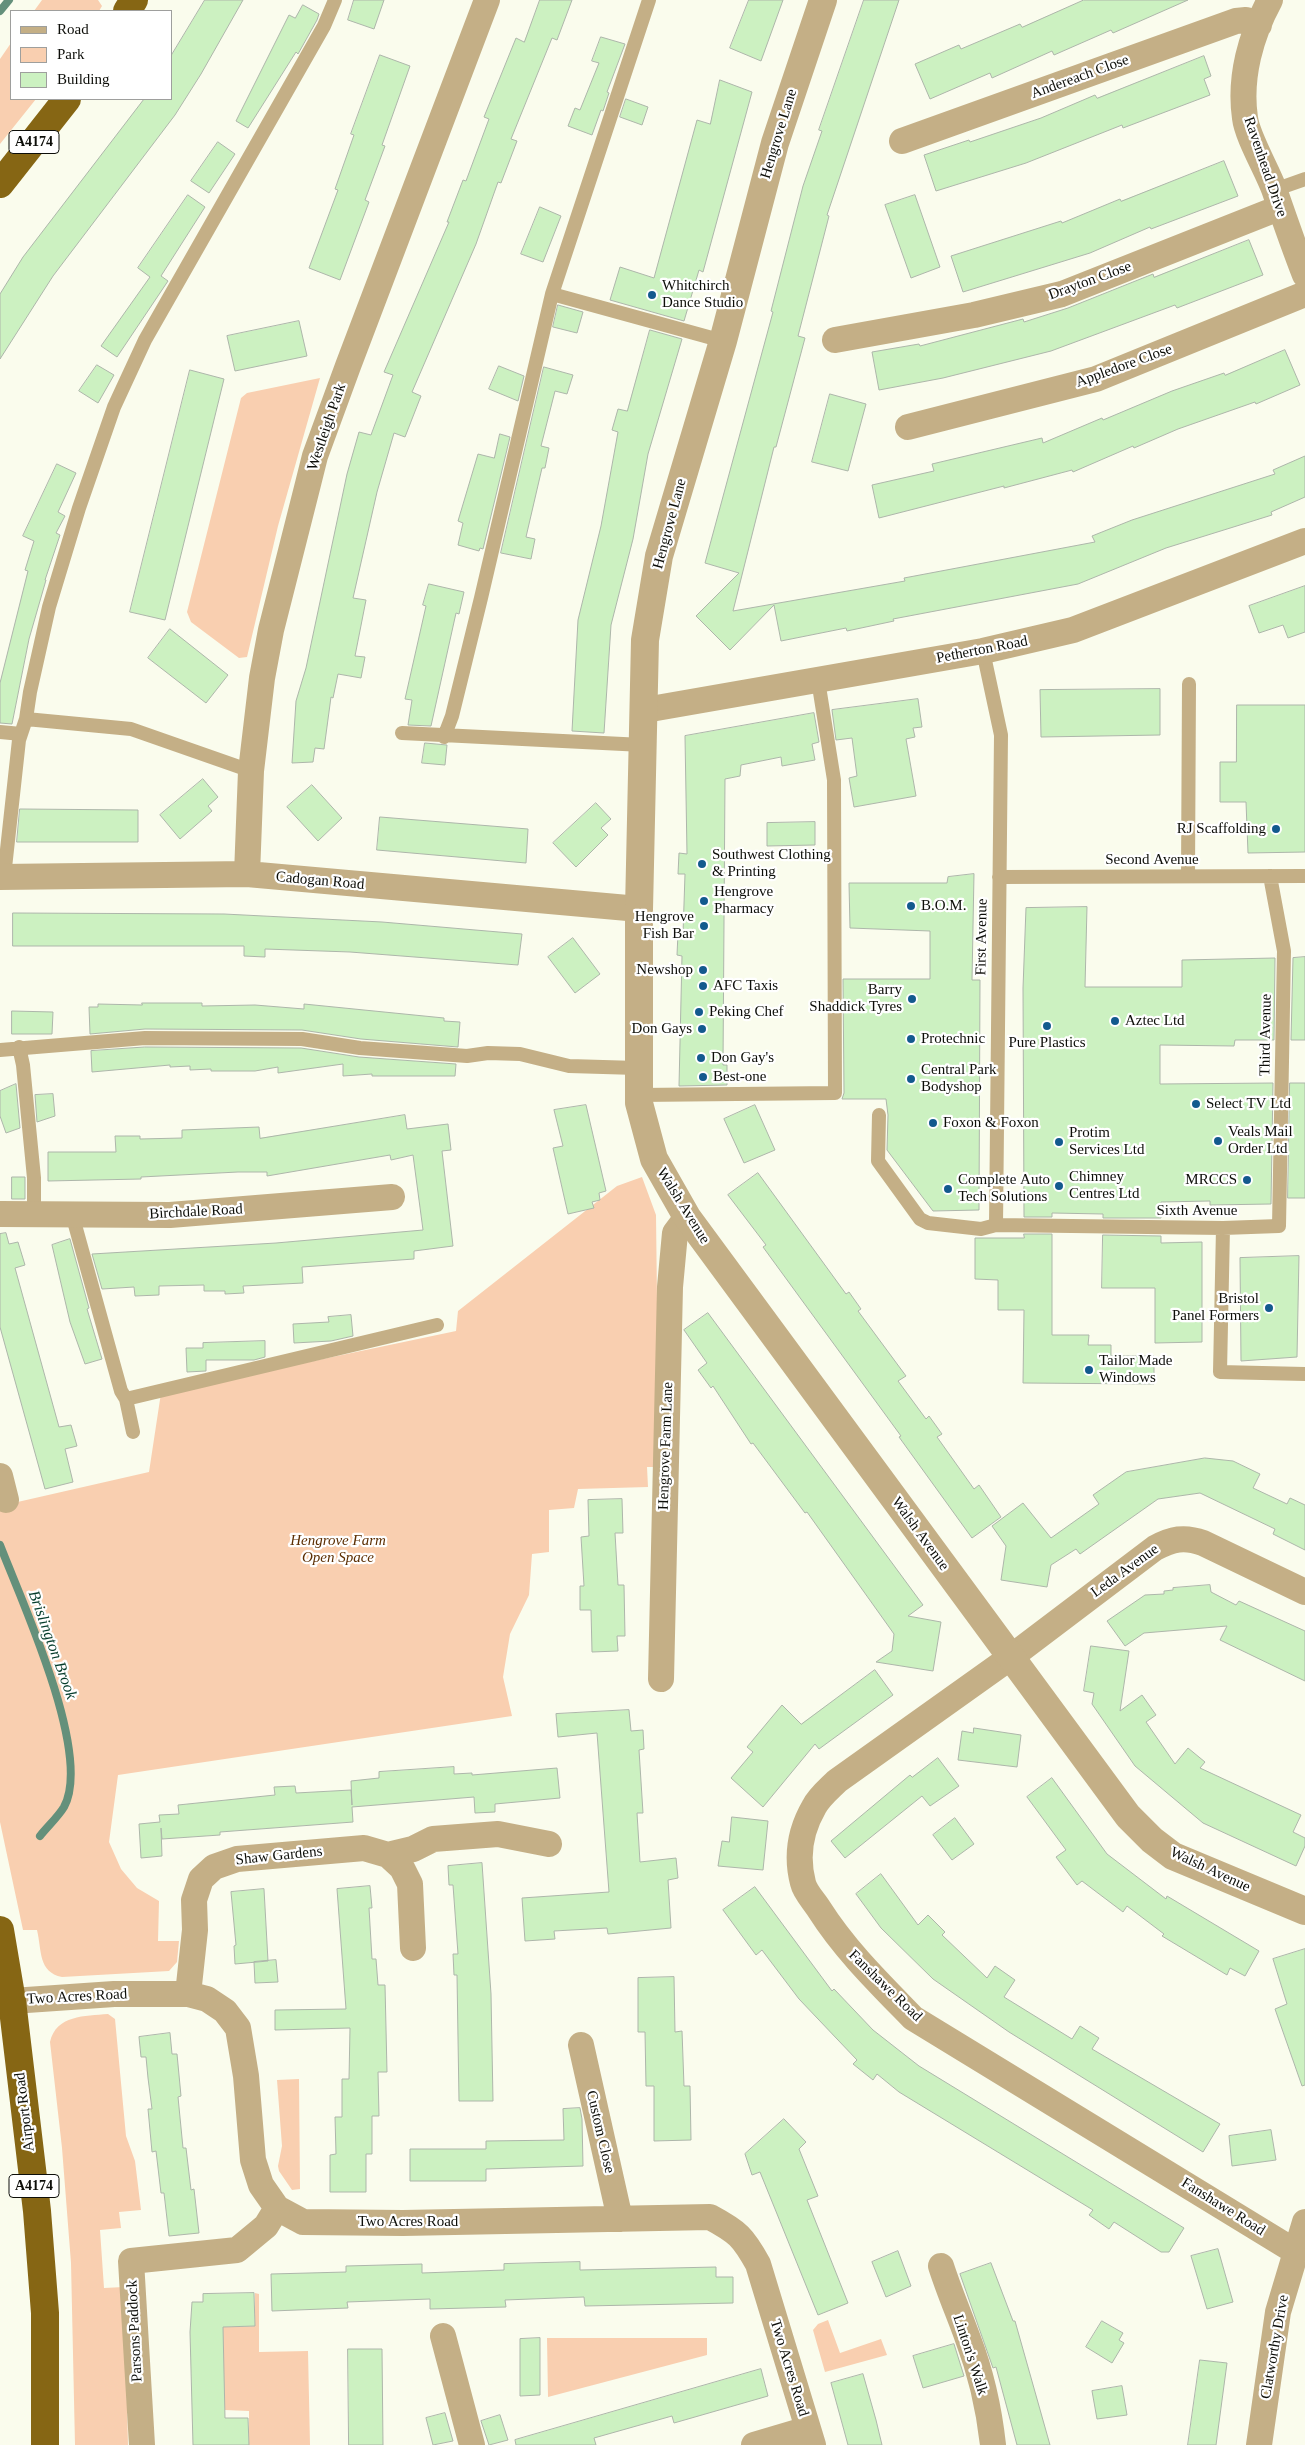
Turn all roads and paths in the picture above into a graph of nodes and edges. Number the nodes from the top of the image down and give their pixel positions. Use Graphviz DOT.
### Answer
graph roads {
  1 [pos="335,0"];
  2 [pos="487,0"];
  3 [pos="650,0"];
  4 [pos="823,0"];
  5 [pos="1270,0"];
  6 [pos="1259,25"];
  7 [pos="66,100"];
  8 [pos="902,141"];
  9 [pos="1305,179"];
  10 [pos="0,184"];
  11 [pos="1276,199"];
  12 [pos="1305,275"];
  13 [pos="552,294"];
  14 [pos="1305,294"];
  15 [pos="835,340"];
  16 [pos="723,341"];
  17 [pos="908,427"];
  18 [pos="1305,541"];
  19 [pos="983,651"];
  20 [pos="818,680"];
  21 [pos="1189,684"];
  22 [pos="645,710"];
  23 [pos="26,719"];
  24 [pos="0,732"];
  25 [pos="402,733"];
  26 [pos="21,734"];
  27 [pos="444,737"];
  28 [pos="644,745"];
  29 [pos="252,770"];
  30 [pos="247,874"];
  31 [pos="1188,876"];
  32 [pos="1270,876"];
  33 [pos="1305,876"];
  34 [pos="2,877"];
  35 [pos="999,877"];
  36 [pos="639,909"];
  37 [pos="18,1047"];
  38 [pos="0,1050"];
  39 [pos="638,1068"];
  40 [pos="639,1095"];
  41 [pos="879,1116"];
  42 [pos="392,1197"];
  43 [pos="0,1214"];
  44 [pos="34,1214"];
  45 [pos="72,1214"];
  46 [pos="687,1217"];
  47 [pos="996,1225"];
  48 [pos="1279,1226"];
  49 [pos="1222,1228"];
  50 [pos="437,1325"];
  51 [pos="1305,1374"];
  52 [pos="126,1399"];
  53 [pos="133,1432"];
  54 [pos="1305,1592"];
  55 [pos="1010,1657"];
  56 [pos="661,1679"];
  57 [pos="549,1844"];
  58 [pos="388,1855"];
  59 [pos="1305,1911"];
  60 [pos="0,1930"];
  61 [pos="413,1948"];
  62 [pos="188,1994"];
  63 [pos="12,2002"];
  64 [pos="581,2045"];
  65 [pos="277,2208"];
  66 [pos="620,2219"];
  67 [pos="1305,2222"];
  68 [pos="1296,2252"];
  69 [pos="941,2266"];
  70 [pos="443,2336"];
  71 [pos="810,2437"];
  72 [pos="45,2445"];
  73 [pos="142,2445"];
  74 [pos="472,2445"];
  75 [pos="754,2445"];
  76 [pos="993,2445"];
  77 [pos="1259,2445"];
  1 -- 23 [label="lane"];
  2 -- 29 [label="street, Westleigh Park"];
  3 -- 13 [label="lane"];
  4 -- 16 [label="street, Hengrove Lane"];
  5 -- 6 [label="street, Ravenhead Drive"];
  6 -- 8 [label="street, Andereach Close"];
  6 -- 11 [label="street, Ravenhead Drive"];
  7 -- 10 [label="highway, A4174"];
  9 -- 11 [label="lane"];
  11 -- 12 [label="street, Ravenhead Drive"];
  11 -- 15 [label="street, Drayton Close"];
  13 -- 16 [label="lane"];
  13 -- 27 [label="lane"];
  14 -- 17 [label="street, Appledore Close"];
  16 -- 22 [label="street, Hengrove Lane"];
  18 -- 19 [label="street, Petherton Road"];
  19 -- 20 [label="street, Petherton Road"];
  19 -- 35 [label="lane, First Avenue"];
  20 -- 22 [label="street, Petherton Road"];
  20 -- 40 [label="lane"];
  21 -- 31 [label="lane"];
  22 -- 28 [label="street, Hengrove Lane"];
  23 -- 26 [label="lane"];
  23 -- 29 [label="lane"];
  24 -- 26 [label="lane"];
  25 -- 27 [label="lane"];
  26 -- 34 [label="lane"];
  27 -- 28 [label="lane"];
  28 -- 36 [label="street, Hengrove Lane"];
  29 -- 30 [label="street, Westleigh Park"];
  30 -- 34 [label="street, Cadogan Road"];
  30 -- 36 [label="street, Cadogan Road"];
  31 -- 32 [label="lane, Second Avenue"];
  31 -- 35 [label="lane, Second Avenue"];
  32 -- 33 [label="lane, Second Avenue"];
  32 -- 48 [label="lane, Third Avenue"];
  35 -- 47 [label="lane, First Avenue"];
  36 -- 39 [label="street, Hengrove Lane"];
  37 -- 38 [label="lane"];
  37 -- 39 [label="lane"];
  37 -- 44 [label="lane"];
  39 -- 40 [label="street, Walsh Avenue"];
  40 -- 46 [label="street, Walsh Avenue"];
  41 -- 47 [label="lane, Sixth Avenue"];
  42 -- 45 [label="street, Birchdale Road"];
  43 -- 44 [label="street, Birchdale Road"];
  44 -- 45 [label="street, Birchdale Road"];
  45 -- 52 [label="lane"];
  46 -- 55 [label="street, Walsh Avenue"];
  46 -- 56 [label="street, Hengrove Farm Lane"];
  47 -- 49 [label="lane, Sixth Avenue"];
  48 -- 49 [label="lane, Sixth Avenue"];
  49 -- 51 [label="lane"];
  50 -- 52 [label="lane"];
  52 -- 53 [label="lane"];
  54 -- 55 [label="street, Leda Avenue"];
  55 -- 59 [label="street, Walsh Avenue"];
  55 -- 68 [label="street, Fanshawe Road"];
  57 -- 58 [label="street, Shaw Gardens"];
  58 -- 61 [label="street"];
  58 -- 62 [label="street, Shaw Gardens"];
  60 -- 63 [label="highway, Airport Road / A4174"];
  62 -- 63 [label="street, Two Acres Road"];
  62 -- 65 [label="street, Two Acres Road"];
  63 -- 72 [label="highway, Airport Road / A4174"];
  64 -- 66 [label="street, Custom Close"];
  65 -- 66 [label="street, Two Acres Road"];
  65 -- 73 [label="street, Parsons Paddock"];
  66 -- 71 [label="street, Two Acres Road"];
  67 -- 68 [label="street, Clatworthy Drive"];
  68 -- 77 [label="street, Clatworthy Drive"];
  69 -- 76 [label="street, Linton's Walk"];
  70 -- 74 [label="street"];
  71 -- 75 [label="street"];
}
